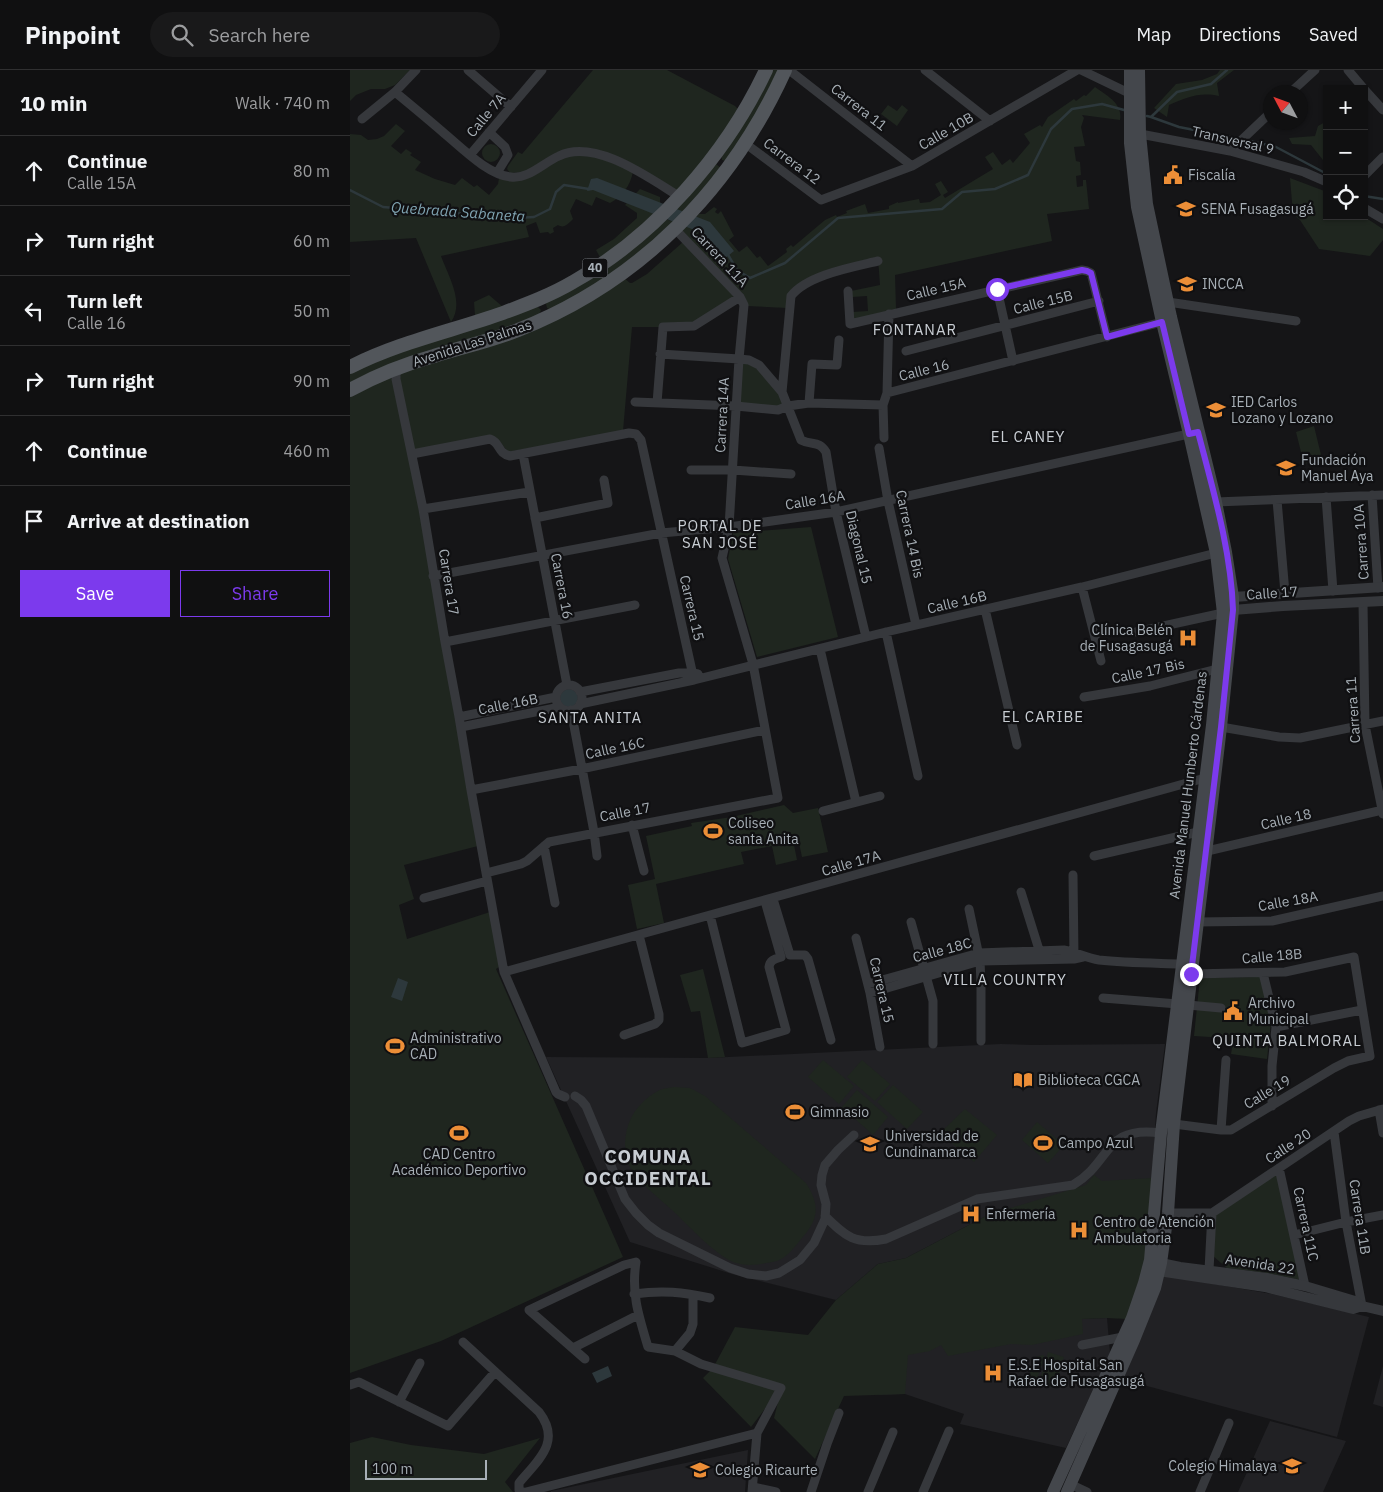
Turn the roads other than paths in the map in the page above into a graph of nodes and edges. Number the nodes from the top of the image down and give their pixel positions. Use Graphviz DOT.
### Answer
graph roads {
  1 [pos="416,70"];
  2 [pos="468,70"];
  3 [pos="542,70"];
  4 [pos="787,70"];
  5 [pos="925,70"];
  6 [pos="1077,70"];
  7 [pos="1082,70"];
  8 [pos="1130,70"];
  9 [pos="1139,70"];
  10 [pos="1315,70"];
  11 [pos="1348,70"];
  12 [pos="762,72"];
  13 [pos="937,74"];
  14 [pos="1299,85"];
  15 [pos="1361,85"];
  16 [pos="396,92"];
  17 [pos="1368,93"];
  18 [pos="1134,96"];
  19 [pos="511,107"];
  20 [pos="1383,110"];
  21 [pos="1263,118"];
  22 [pos="362,119"];
  23 [pos="990,121"];
  24 [pos="489,132"];
  25 [pos="1135,133"];
  26 [pos="746,144"];
  27 [pos="1230,151"];
  28 [pos="470,155"];
  29 [pos="714,156"];
  30 [pos="1383,158"];
  31 [pos="912,166"];
  32 [pos="728,168"];
  33 [pos="497,173"];
  34 [pos="1365,175"];
  35 [pos="1323,180"];
  36 [pos="680,197"];
  37 [pos="821,200"];
  38 [pos="1368,210"];
  39 [pos="1383,219"];
  40 [pos="675,229"];
  41 [pos="878,261"];
  42 [pos="997,289"];
  43 [pos="848,291"];
  44 [pos="539,298"];
  45 [pos="742,301"];
  46 [pos="1099,301"];
  47 [pos="1168,302"];
  48 [pos="889,314"];
  49 [pos="548,317"];
  50 [pos="1296,321"];
  51 [pos="1162,322"];
  52 [pos="1005,326"];
  53 [pos="1107,337"];
  54 [pos="839,340"];
  55 [pos="906,351"];
  56 [pos="660,354"];
  57 [pos="739,359"];
  58 [pos="1012,361"];
  59 [pos="350,367"];
  60 [pos="394,373"];
  61 [pos="350,390"];
  62 [pos="782,392"];
  63 [pos="887,393"];
  64 [pos="636,402"];
  65 [pos="657,403"];
  66 [pos="809,403"];
  67 [pos="883,405"];
  68 [pos="736,406"];
  69 [pos="788,406"];
  70 [pos="1194,433"];
  71 [pos="884,438"];
  72 [pos="879,448"];
  73 [pos="412,454"];
  74 [pos="523,454"];
  75 [pos="691,470"];
  76 [pos="733,470"];
  77 [pos="791,474"];
  78 [pos="604,480"];
  79 [pos="529,492"];
  80 [pos="1372,495"];
  81 [pos="1383,495"];
  82 [pos="1326,497"];
  83 [pos="1277,500"];
  84 [pos="888,501"];
  85 [pos="1216,502"];
  86 [pos="423,509"];
  87 [pos="836,512"];
  88 [pos="535,518"];
  89 [pos="729,527"];
  90 [pos="660,533"];
  91 [pos="1216,553"];
  92 [pos="542,556"];
  93 [pos="433,576"];
  94 [pos="1082,587"];
  95 [pos="1381,587"];
  96 [pos="1333,591"];
  97 [pos="1285,593"];
  98 [pos="1383,601"];
  99 [pos="1362,603"];
  100 [pos="635,605"];
  101 [pos="1228,605"];
  102 [pos="985,609"];
  103 [pos="555,620"];
  104 [pos="916,625"];
  105 [pos="886,632"];
  106 [pos="1136,632"];
  107 [pos="866,637"];
  108 [pos="444,642"];
  109 [pos="820,649"];
  110 [pos="1101,661"];
  111 [pos="753,664"];
  112 [pos="1217,670"];
  113 [pos="693,676"];
  114 [pos="567,685"];
  115 [pos="580,692"];
  116 [pos="1084,697"];
  117 [pos="556,698"];
  118 [pos="580,704"];
  119 [pos="560,707"];
  120 [pos="571,710"];
  121 [pos="459,717"];
  122 [pos="1383,721"];
  123 [pos="1365,725"];
  124 [pos="461,727"];
  125 [pos="1221,727"];
  126 [pos="765,730"];
  127 [pos="1017,745"];
  128 [pos="581,769"];
  129 [pos="918,776"];
  130 [pos="1205,778"];
  131 [pos="471,790"];
  132 [pos="880,796"];
  133 [pos="778,798"];
  134 [pos="856,802"];
  135 [pos="823,811"];
  136 [pos="1383,811"];
  137 [pos="632,825"];
  138 [pos="594,832"];
  139 [pos="1198,832"];
  140 [pos="544,846"];
  141 [pos="1201,852"];
  142 [pos="597,856"];
  143 [pos="1094,856"];
  144 [pos="644,871"];
  145 [pos="1073,875"];
  146 [pos="487,877"];
  147 [pos="1021,892"];
  148 [pos="1383,896"];
  149 [pos="424,898"];
  150 [pos="769,900"];
  151 [pos="555,903"];
  152 [pos="969,909"];
  153 [pos="710,915"];
  154 [pos="911,922"];
  155 [pos="1197,922"];
  156 [pos="639,935"];
  157 [pos="856,938"];
  158 [pos="1040,955"];
  159 [pos="1077,956"];
  160 [pos="979,957"];
  161 [pos="1182,964"];
  162 [pos="504,972"];
  163 [pos="926,972"];
  164 [pos="1263,973"];
  165 [pos="1191,974"];
  166 [pos="869,988"];
  167 [pos="1103,998"];
  168 [pos="1183,1005"];
  169 [pos="1221,1008"];
  170 [pos="1362,1010"];
  171 [pos="1276,1027"];
  172 [pos="624,1035"];
  173 [pos="831,1040"];
  174 [pos="981,1041"];
  175 [pos="933,1044"];
  176 [pos="880,1047"];
  177 [pos="1226,1060"];
  178 [pos="575,1096"];
  179 [pos="565,1097"];
  180 [pos="1272,1106"];
  181 [pos="1381,1110"];
  182 [pos="1174,1124"];
  183 [pos="1221,1130"];
  184 [pos="1334,1132"];
  185 [pos="1161,1133"];
  186 [pos="1383,1133"];
  187 [pos="854,1135"];
  188 [pos="1279,1168"];
  189 [pos="1168,1213"];
  190 [pos="1212,1213"];
  191 [pos="1383,1215"];
  192 [pos="825,1216"];
  193 [pos="1346,1222"];
  194 [pos="839,1231"];
  195 [pos="819,1234"];
  196 [pos="1294,1235"];
  197 [pos="1155,1266"];
  198 [pos="1209,1270"];
  199 [pos="1305,1286"];
  200 [pos="634,1294"];
  201 [pos="693,1295"];
  202 [pos="710,1298"];
  203 [pos="1362,1306"];
  204 [pos="1383,1311"];
  205 [pos="638,1315"];
  206 [pos="1128,1339"];
  207 [pos="463,1342"];
  208 [pos="1082,1345"];
  209 [pos="572,1348"];
  210 [pos="675,1352"];
  211 [pos="585,1359"];
  212 [pos="420,1364"];
  213 [pos="495,1372"];
  214 [pos="350,1385"];
  215 [pos="399,1402"];
  216 [pos="839,1413"];
  217 [pos="1229,1423"];
  218 [pos="949,1431"];
  219 [pos="893,1432"];
  220 [pos="757,1433"];
  221 [pos="1068,1488"];
  222 [pos="752,1489"];
  223 [pos="525,1492"];
  224 [pos="776,1492"];
  225 [pos="811,1492"];
  226 [pos="868,1492"];
  227 [pos="923,1492"];
  228 [pos="1053,1492"];
  229 [pos="1087,1492"];
  230 [pos="1200,1492"];
  1 -- 16 [label="street"];
  2 -- 19 [label="street"];
  3 -- 19 [label="street, Calle 7A"];
  4 -- 26 [label="main road, Avenida Las Palmas / 40"];
  4 -- 31 [label="street, Carrera 11"];
  5 -- 13 [label="street"];
  6 -- 23 [label="street, Calle 10B"];
  7 -- 18 [label="street"];
  8 -- 18 [label="main road, Avenida Manuel Humberto Cárdenas"];
  9 -- 18 [label="main road, Avenida Manuel Humberto Cárdenas"];
  10 -- 14 [label="street"];
  11 -- 15 [label="street"];
  12 -- 29 [label="main road, Avenida Las Palmas / 40"];
  13 -- 23 [label="street"];
  16 -- 22 [label="street"];
  16 -- 28 [label="street"];
  17 -- 20 [label="street"];
  18 -- 25 [label="main road, Avenida Manuel Humberto Cárdenas"];
  19 -- 24 [label="street, Calle 7A"];
  21 -- 27 [label="street"];
  23 -- 31 [label="street, Calle 10B"];
  24 -- 28 [label="street, Calle 7A"];
  24 -- 33 [label="street"];
  25 -- 27 [label="street, Transversal 9"];
  25 -- 47 [label="main road, Avenida Manuel Humberto Cárdenas"];
  25 -- 51 [label="main road, Avenida Manuel Humberto Cárdenas"];
  26 -- 32 [label="main road, Avenida Las Palmas / 40"];
  26 -- 37 [label="street, Carrera 12"];
  27 -- 35 [label="street, Transversal 9"];
  28 -- 33 [label="street"];
  29 -- 32 [label="main road"];
  29 -- 36 [label="main road, Avenida Las Palmas / 40"];
  30 -- 34 [label="street"];
  31 -- 37 [label="street, Calle 10B"];
  32 -- 40 [label="main road, Avenida Las Palmas / 40"];
  33 -- 36 [label="street"];
  36 -- 44 [label="main road, Avenida Las Palmas / 40"];
  38 -- 39 [label="street"];
  40 -- 45 [label="street, Carrera 11A"];
  40 -- 49 [label="main road, Avenida Las Palmas / 40"];
  41 -- 62 [label="street"];
  42 -- 46 [label="street, Calle 15A"];
  42 -- 48 [label="street, Calle 15A"];
  42 -- 52 [label="street"];
  43 -- 48 [label="street, Calle 15A"];
  44 -- 49 [label="main road"];
  44 -- 59 [label="main road, Avenida Las Palmas / 40"];
  45 -- 56 [label="street"];
  45 -- 57 [label="street, Carrera 14A"];
  46 -- 52 [label="street, Calle 15B"];
  46 -- 53 [label="street"];
  47 -- 50 [label="street"];
  47 -- 70 [label="main road, Avenida Manuel Humberto Cárdenas"];
  48 -- 63 [label="street"];
  49 -- 60 [label="main road, Avenida Las Palmas / 40"];
  51 -- 53 [label="street, Calle 16"];
  51 -- 70 [label="main road, Avenida Manuel Humberto Cárdenas"];
  52 -- 55 [label="street, Calle 15B"];
  52 -- 58 [label="street"];
  53 -- 58 [label="street, Calle 16"];
  54 -- 66 [label="street"];
  56 -- 57 [label="street"];
  56 -- 65 [label="street"];
  57 -- 62 [label="street, Diagonal 15"];
  57 -- 68 [label="street, Carrera 14A"];
  58 -- 63 [label="street, Calle 16"];
  60 -- 61 [label="main road, Avenida Las Palmas / 40"];
  60 -- 73 [label="street, Carrera 17"];
  62 -- 69 [label="street, Diagonal 15"];
  63 -- 67 [label="street, Calle 16"];
  64 -- 65 [label="street"];
  65 -- 68 [label="street"];
  66 -- 67 [label="street"];
  66 -- 69 [label="street"];
  67 -- 71 [label="street"];
  68 -- 69 [label="street"];
  68 -- 76 [label="street, Carrera 14A"];
  69 -- 87 [label="street, Diagonal 15"];
  70 -- 84 [label="street, Calle 16A"];
  70 -- 85 [label="main road, Avenida Manuel Humberto Cárdenas"];
  70 -- 91 [label="main road, Avenida Manuel Humberto Cárdenas"];
  72 -- 84 [label="street, Carrera 14 Bis"];
  73 -- 74 [label="street"];
  73 -- 86 [label="street, Carrera 17"];
  74 -- 79 [label="street, Carrera 16"];
  74 -- 90 [label="street, Carrera 15"];
  75 -- 76 [label="street"];
  76 -- 77 [label="street"];
  76 -- 89 [label="street, Carrera 14A"];
  78 -- 88 [label="street"];
  79 -- 86 [label="street"];
  79 -- 88 [label="street, Carrera 16"];
  80 -- 81 [label="street"];
  80 -- 82 [label="street"];
  80 -- 95 [label="street, Carrera 10A"];
  82 -- 83 [label="street"];
  82 -- 96 [label="street"];
  83 -- 85 [label="street"];
  83 -- 97 [label="street"];
  84 -- 87 [label="street, Calle 16A"];
  84 -- 104 [label="street, Carrera 14 Bis"];
  85 -- 101 [label="main road, Avenida Manuel Humberto Cárdenas"];
  86 -- 93 [label="street, Carrera 17"];
  87 -- 89 [label="street, Calle 16A"];
  87 -- 107 [label="street, Diagonal 15"];
  88 -- 92 [label="street, Carrera 16"];
  89 -- 90 [label="street, Calle 16A"];
  89 -- 111 [label="street, Carrera 14A"];
  90 -- 92 [label="street, Calle 16A"];
  90 -- 113 [label="street, Carrera 15"];
  91 -- 94 [label="street, Calle 16B"];
  91 -- 101 [label="main road, Avenida Manuel Humberto Cárdenas"];
  92 -- 93 [label="street, Calle 16A"];
  92 -- 103 [label="street, Carrera 16"];
  93 -- 108 [label="street, Carrera 17"];
  94 -- 102 [label="street, Calle 16B"];
  94 -- 110 [label="street"];
  95 -- 96 [label="street, Calle 17"];
  96 -- 97 [label="street, Calle 17"];
  97 -- 101 [label="street, Calle 17"];
  98 -- 99 [label="street, Calle 17"];
  99 -- 101 [label="street, Calle 17"];
  99 -- 123 [label="street, Carrera 11"];
  100 -- 103 [label="street"];
  101 -- 106 [label="street, Calle 17"];
  101 -- 112 [label="main road, Avenida Manuel Humberto Cárdenas"];
  101 -- 125 [label="main road, Avenida Manuel Humberto Cárdenas"];
  102 -- 104 [label="street, Calle 16B"];
  102 -- 127 [label="street"];
  103 -- 108 [label="street"];
  103 -- 114 [label="street, Carrera 16"];
  104 -- 105 [label="street, Calle 16B"];
  105 -- 107 [label="street, Calle 16B"];
  105 -- 129 [label="street"];
  107 -- 109 [label="street, Calle 16B"];
  108 -- 121 [label="street, Carrera 17"];
  109 -- 111 [label="street, Calle 16B"];
  109 -- 134 [label="street"];
  111 -- 113 [label="street, Calle 16B"];
  111 -- 126 [label="street, Carrera 14A"];
  112 -- 116 [label="street, Calle 17 Bis"];
  112 -- 130 [label="main road, Avenida Manuel Humberto Cárdenas"];
  113 -- 115 [label="street, Calle 16B"];
  113 -- 118 [label="street, Calle 16B"];
  114 -- 115 [label="street"];
  114 -- 117 [label="street"];
  115 -- 118 [label="street"];
  117 -- 119 [label="street"];
  117 -- 121 [label="street, Calle 16B"];
  118 -- 120 [label="street"];
  119 -- 120 [label="street"];
  119 -- 124 [label="street, Calle 16B"];
  120 -- 128 [label="street"];
  121 -- 124 [label="street, Carrera 17"];
  122 -- 123 [label="street"];
  123 -- 125 [label="street"];
  123 -- 136 [label="street, Carrera 11"];
  124 -- 131 [label="street, Carrera 17"];
  125 -- 141 [label="main road, Avenida Manuel Humberto Cárdenas"];
  126 -- 128 [label="street, Calle 16C"];
  126 -- 133 [label="street, Carrera 14A"];
  128 -- 131 [label="street, Calle 16C"];
  128 -- 138 [label="street"];
  130 -- 139 [label="main road, Avenida Manuel Humberto Cárdenas"];
  130 -- 150 [label="street, Calle 17A"];
  131 -- 146 [label="street, Carrera 17"];
  132 -- 134 [label="street"];
  133 -- 137 [label="street, Calle 17"];
  134 -- 135 [label="street"];
  136 -- 141 [label="street, Calle 18"];
  137 -- 138 [label="street, Calle 17"];
  137 -- 144 [label="street"];
  138 -- 140 [label="street, Calle 17"];
  138 -- 142 [label="street"];
  139 -- 141 [label="main road, Avenida Manuel Humberto Cárdenas"];
  139 -- 143 [label="street"];
  140 -- 146 [label="street, Calle 17"];
  140 -- 151 [label="street"];
  141 -- 155 [label="main road, Avenida Manuel Humberto Cárdenas"];
  141 -- 161 [label="main road, Avenida Manuel Humberto Cárdenas"];
  145 -- 159 [label="street"];
  146 -- 149 [label="street, Calle 17"];
  146 -- 162 [label="street, Carrera 17"];
  147 -- 158 [label="street"];
  148 -- 155 [label="street, Calle 18A"];
  150 -- 153 [label="street, Calle 17A"];
  150 -- 153 [label="street"];
  150 -- 173 [label="street"];
  152 -- 160 [label="street"];
  153 -- 156 [label="street, Calle 17A"];
  154 -- 163 [label="street"];
  155 -- 165 [label="main road, Avenida Manuel Humberto Cárdenas"];
  156 -- 162 [label="street, Calle 17A"];
  156 -- 172 [label="street"];
  157 -- 166 [label="street, Carrera 15"];
  158 -- 159 [label="street, Calle 18C"];
  158 -- 160 [label="street, Calle 18C"];
  159 -- 161 [label="street, Calle 18C"];
  160 -- 163 [label="street, Calle 18C"];
  160 -- 174 [label="street"];
  161 -- 168 [label="main road, Avenida Manuel Humberto Cárdenas"];
  162 -- 179 [label="street, Carrera 17"];
  163 -- 166 [label="street, Calle 18C"];
  163 -- 175 [label="street"];
  164 -- 165 [label="street, Calle 18B"];
  164 -- 170 [label="street, Calle 18B"];
  164 -- 171 [label="street"];
  165 -- 168 [label="main road, Avenida Manuel Humberto Cárdenas"];
  166 -- 176 [label="street, Carrera 15"];
  167 -- 168 [label="street"];
  168 -- 169 [label="street"];
  168 -- 182 [label="main road, Avenida Manuel Humberto Cárdenas"];
  168 -- 185 [label="main road, Avenida Manuel Humberto Cárdenas"];
  170 -- 171 [label="street"];
  170 -- 180 [label="street, Calle 19"];
  171 -- 180 [label="street"];
  177 -- 183 [label="street"];
  178 -- 195 [label="street"];
  180 -- 183 [label="street, Calle 19"];
  181 -- 184 [label="street, Calle 20"];
  181 -- 186 [label="street"];
  182 -- 183 [label="street, Calle 19"];
  182 -- 189 [label="main road, Avenida Manuel Humberto Cárdenas"];
  184 -- 188 [label="street, Calle 20"];
  184 -- 193 [label="street, Carrera 11B"];
  185 -- 194 [label="street"];
  185 -- 197 [label="main road, Avenida Manuel Humberto Cárdenas"];
  187 -- 192 [label="street"];
  188 -- 190 [label="street, Calle 20"];
  188 -- 196 [label="street, Carrera 11C"];
  189 -- 190 [label="street"];
  189 -- 197 [label="main road, Avenida Manuel Humberto Cárdenas"];
  190 -- 198 [label="street"];
  191 -- 193 [label="street"];
  192 -- 194 [label="street"];
  192 -- 195 [label="street"];
  193 -- 196 [label="street"];
  193 -- 203 [label="street, Carrera 11B"];
  194 -- 195 [label="street"];
  196 -- 199 [label="street, Carrera 11C"];
  197 -- 198 [label="street, Avenida 22"];
  197 -- 203 [label="street, Avenida 22"];
  197 -- 206 [label="main road, Avenida Manuel Humberto Cárdenas"];
  198 -- 199 [label="street, Avenida 22"];
  199 -- 203 [label="street, Avenida 22"];
  200 -- 201 [label="street"];
  200 -- 205 [label="street"];
  200 -- 209 [label="street"];
  201 -- 202 [label="street"];
  201 -- 210 [label="street"];
  203 -- 204 [label="street, Avenida 22"];
  205 -- 209 [label="street"];
  205 -- 210 [label="street"];
  206 -- 208 [label="street"];
  206 -- 221 [label="main road, Avenida Manuel Humberto Cárdenas"];
  206 -- 228 [label="main road, Avenida Manuel Humberto Cárdenas"];
  207 -- 213 [label="street"];
  209 -- 211 [label="street"];
  210 -- 220 [label="street"];
  212 -- 215 [label="street"];
  213 -- 215 [label="street"];
  213 -- 223 [label="street"];
  214 -- 215 [label="street"];
  216 -- 225 [label="street"];
  217 -- 230 [label="street"];
  218 -- 227 [label="street"];
  219 -- 226 [label="street"];
  220 -- 222 [label="street"];
  220 -- 223 [label="street"];
  221 -- 229 [label="street"];
  222 -- 224 [label="street"];
}
